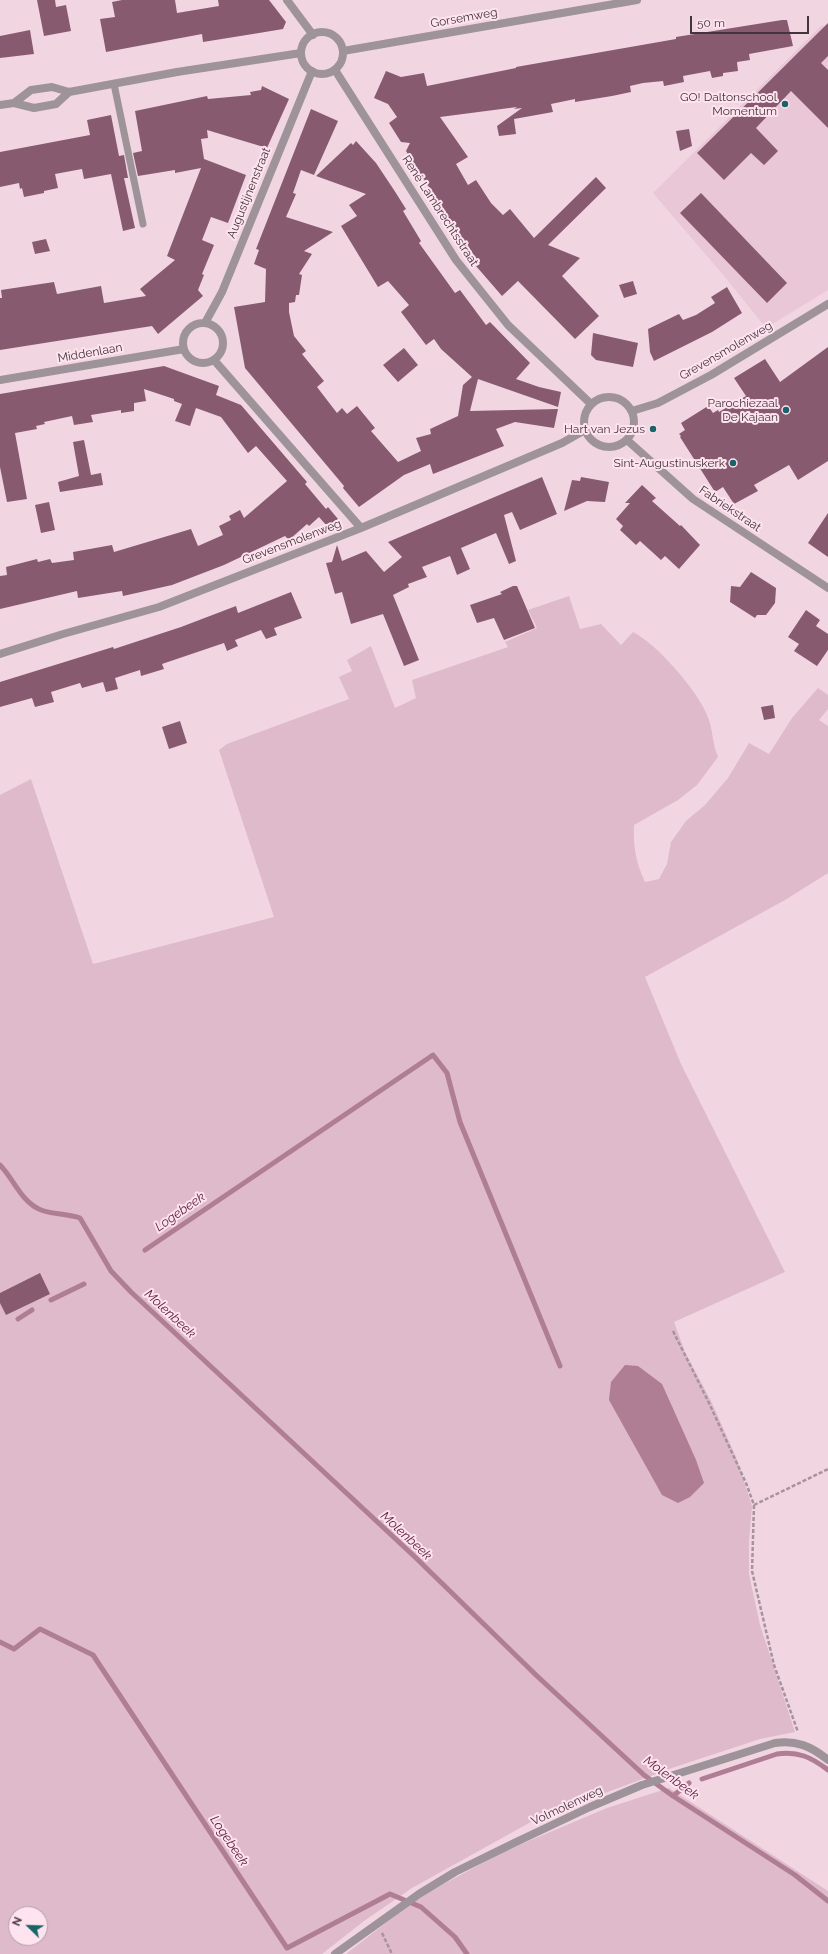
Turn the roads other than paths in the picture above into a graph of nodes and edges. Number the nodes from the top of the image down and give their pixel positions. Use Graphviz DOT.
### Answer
graph roads {
  1 [pos="287,0"];
  2 [pos="637,0"];
  3 [pos="313,35"];
  4 [pos="343,51"];
  5 [pos="302,53"];
  6 [pos="335,70"];
  7 [pos="312,71"];
  8 [pos="114,84"];
  9 [pos="69,92"];
  10 [pos="14,103"];
  11 [pos="0,106"];
  12 [pos="143,224"];
  13 [pos="828,304"];
  14 [pos="205,323"];
  15 [pos="184,349"];
  16 [pos="214,360"];
  17 [pos="0,380"];
  18 [pos="591,404"];
  19 [pos="632,411"];
  20 [pos="585,430"];
  21 [pos="626,440"];
  22 [pos="360,528"];
  23 [pos="828,588"];
  24 [pos="0,654"];
  25 [pos="828,1760"];
  26 [pos="335,1954"];
  1 -- 3 [label="street"];
  2 -- 4 [label="street, Gorsemweg"];
  3 -- 4 [label="street"];
  3 -- 5 [label="street"];
  4 -- 6 [label="street"];
  5 -- 7 [label="street"];
  5 -- 8 [label="street"];
  6 -- 7 [label="street"];
  6 -- 18 [label="street, René Lambrechtsstraat"];
  7 -- 14 [label="street, Augustijnenstraat"];
  8 -- 9 [label="street"];
  8 -- 12 [label="lane"];
  9 -- 10 [label="street"];
  9 -- 10 [label="street"];
  10 -- 11 [label="street"];
  13 -- 19 [label="street, Grevensmolenweg"];
  14 -- 15 [label="street"];
  14 -- 16 [label="street"];
  15 -- 16 [label="street"];
  15 -- 17 [label="street, Middenlaan"];
  16 -- 22 [label="street"];
  18 -- 19 [label="street"];
  18 -- 20 [label="street"];
  19 -- 21 [label="street"];
  20 -- 21 [label="street"];
  20 -- 22 [label="street, Grevensmolenweg"];
  21 -- 23 [label="street, Fabriekstraat"];
  22 -- 24 [label="street, Grevensmolenweg"];
  25 -- 26 [label="street, Volmolenweg"];
}
